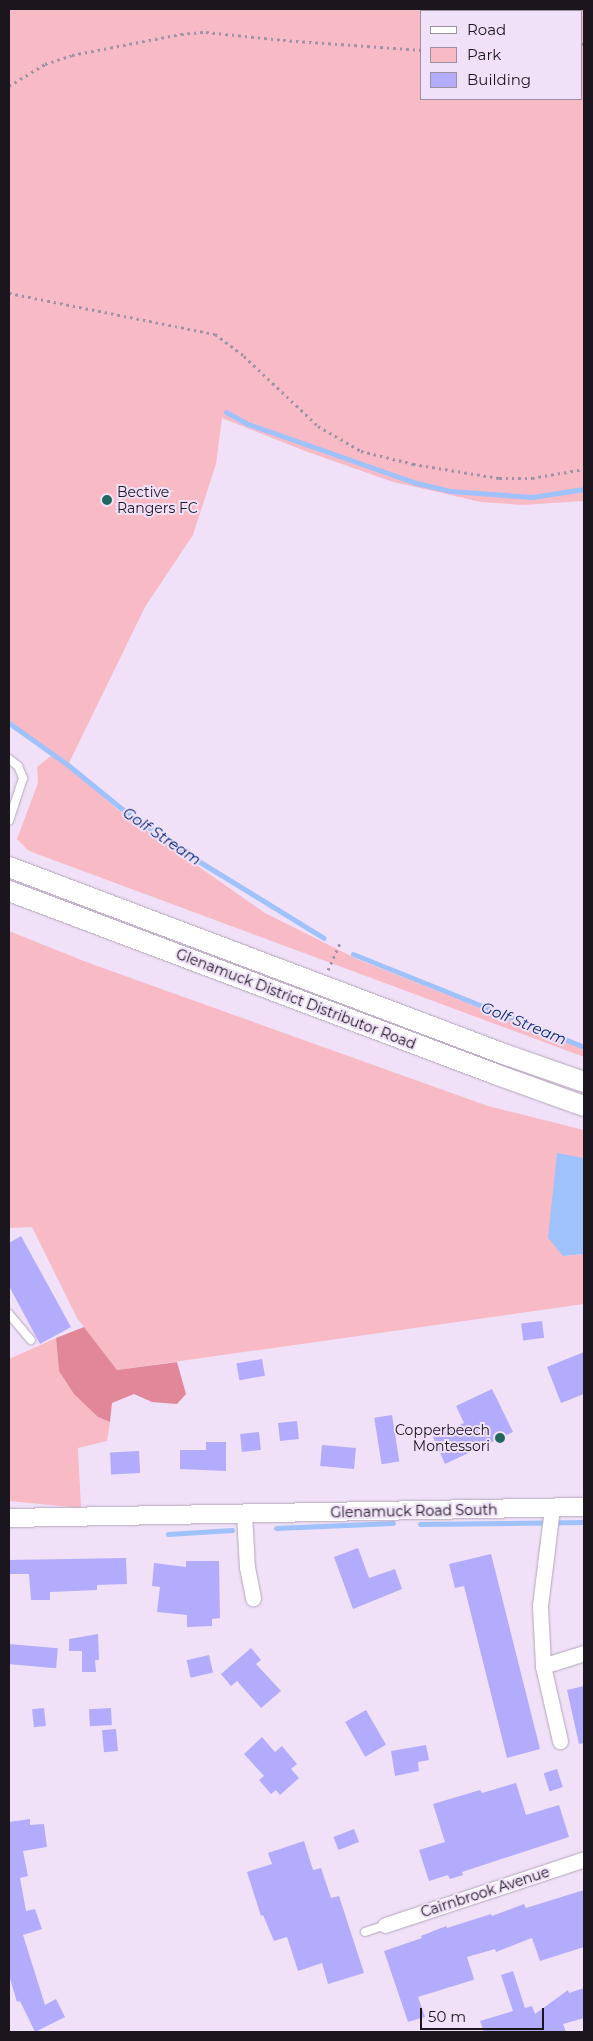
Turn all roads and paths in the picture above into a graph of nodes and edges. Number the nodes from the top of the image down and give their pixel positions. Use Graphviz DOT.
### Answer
graph roads {
  1 [pos="420,50"];
  2 [pos="9,86"];
  3 [pos="9,293"];
  4 [pos="584,469"];
  5 [pos="9,759"];
  6 [pos="9,821"];
  7 [pos="9,867"];
  8 [pos="9,891"];
  9 [pos="341,941"];
  10 [pos="322,985"];
  11 [pos="584,1082"];
  12 [pos="584,1106"];
  13 [pos="9,1314"];
  14 [pos="32,1340"];
  15 [pos="584,1507"];
  16 [pos="244,1514"];
  17 [pos="9,1518"];
  18 [pos="552,1518"];
  19 [pos="253,1598"];
  20 [pos="584,1653"];
  21 [pos="543,1666"];
  22 [pos="560,1741"];
  23 [pos="584,1859"];
  24 [pos="385,1925"];
  25 [pos="365,1932"];
  1 -- 2 [label="path"];
  3 -- 4 [label="path"];
  5 -- 6 [label="lane"];
  7 -- 10 [label="main road, Glenamuck District Distributor Road"];
  8 -- 12 [label="main road, Glenamuck District Distributor Road"];
  9 -- 10 [label="path"];
  10 -- 11 [label="main road, Glenamuck District Distributor Road"];
  13 -- 14 [label="lane"];
  15 -- 18 [label="street, Glenamuck Road South"];
  16 -- 17 [label="street, Glenamuck Road South"];
  16 -- 18 [label="street, Glenamuck Road South"];
  16 -- 19 [label="street"];
  18 -- 21 [label="street"];
  20 -- 21 [label="street"];
  21 -- 22 [label="street"];
  23 -- 24 [label="street, Cairnbrook Avenue"];
  24 -- 25 [label="lane"];
}
